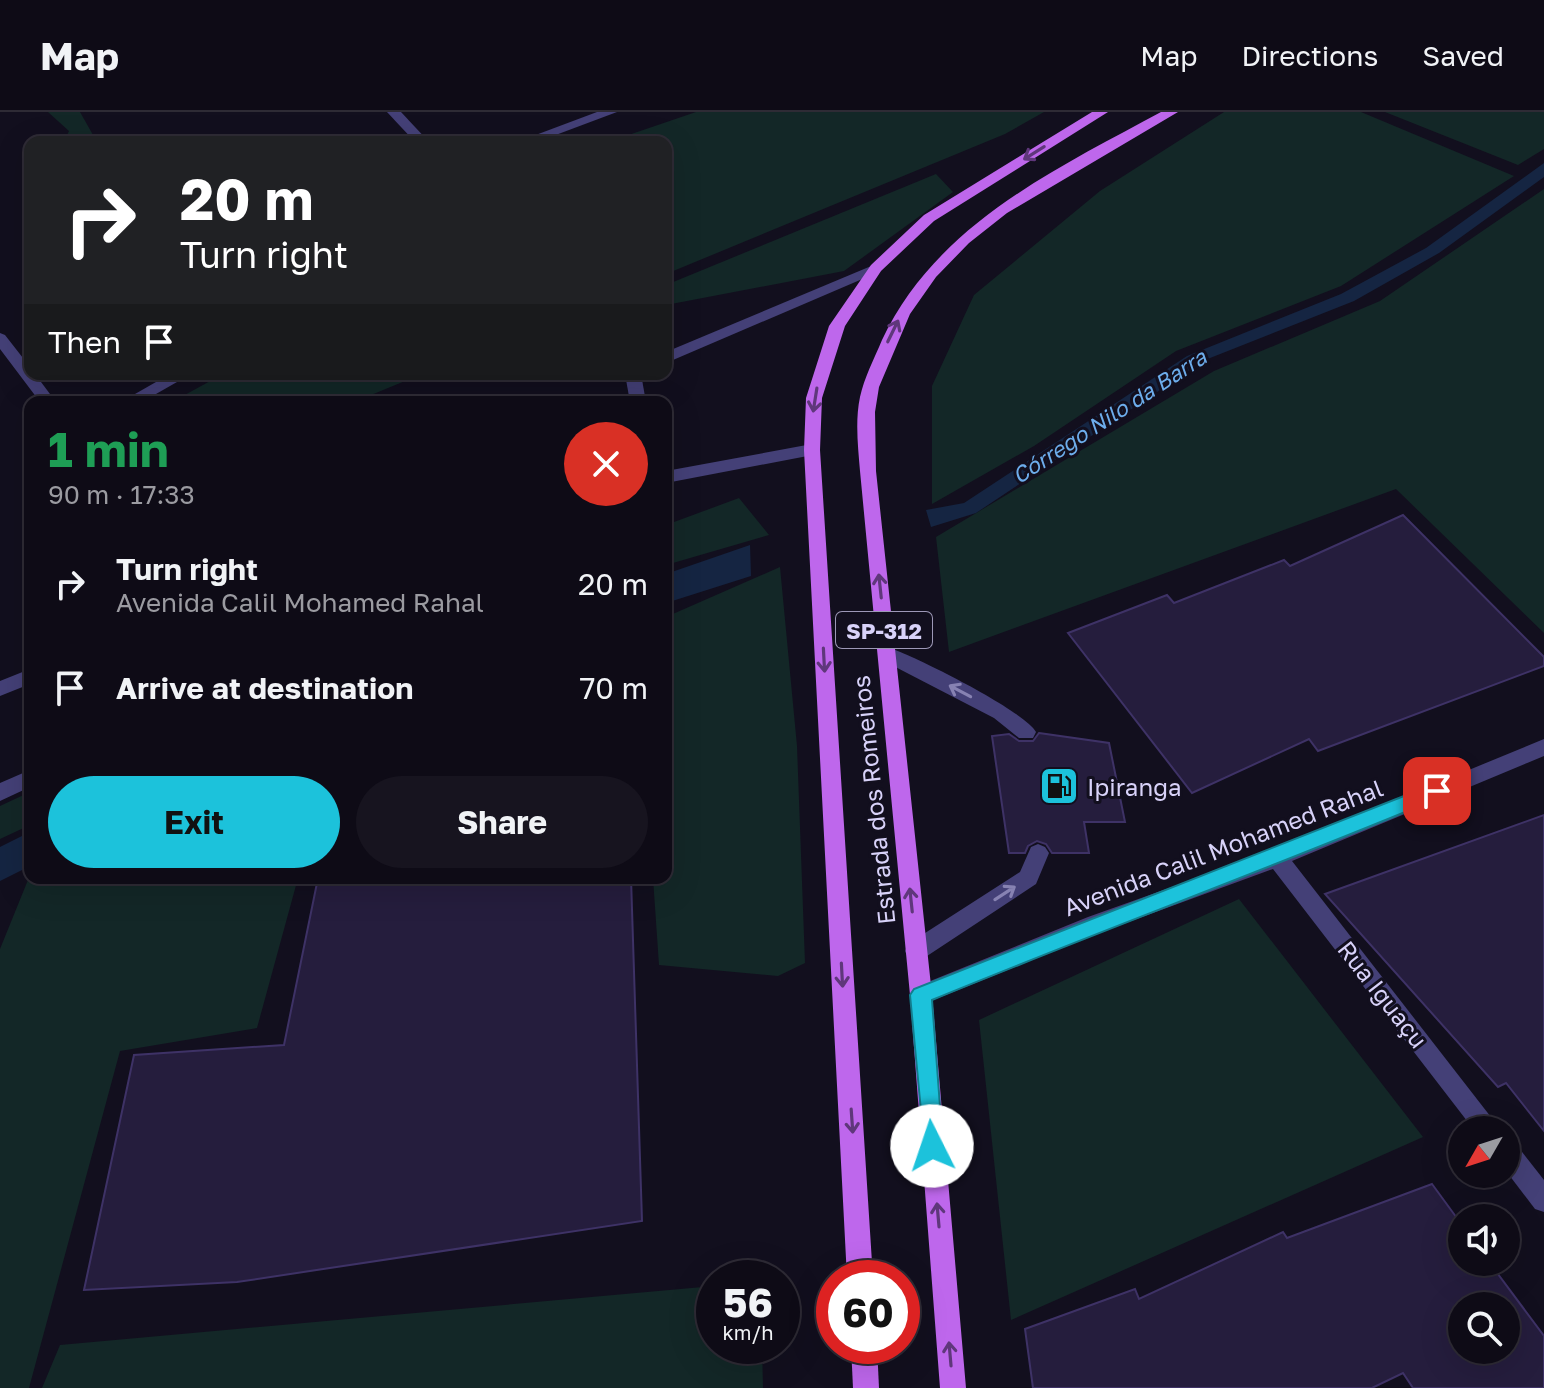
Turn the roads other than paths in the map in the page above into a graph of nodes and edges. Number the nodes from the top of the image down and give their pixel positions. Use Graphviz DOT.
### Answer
graph roads {
  1 [pos="394,112"];
  2 [pos="610,112"];
  3 [pos="1101,112"];
  4 [pos="1171,112"];
  5 [pos="416,136"];
  6 [pos="541,136"];
  7 [pos="876,268"];
  8 [pos="0,338"];
  9 [pos="672,355"];
  10 [pos="24,370"];
  11 [pos="171,380"];
  12 [pos="141,396"];
  13 [pos="812,450"];
  14 [pos="672,476"];
  15 [pos="887,654"];
  16 [pos="24,679"];
  17 [pos="0,689"];
  18 [pos="1026,732"];
  19 [pos="1544,747"];
  20 [pos="24,781"];
  21 [pos="0,793"];
  22 [pos="1038,853"];
  23 [pos="1277,858"];
  24 [pos="916,951"];
  25 [pos="921,995"];
  26 [pos="1478,1116"];
  27 [pos="1520,1169"];
  28 [pos="1544,1200"];
  29 [pos="859,1260"];
  30 [pos="865,1364"];
  31 [pos="866,1388"];
  32 [pos="953,1388"];
  1 -- 5 [label="street"];
  2 -- 6 [label="street"];
  3 -- 7 [label="main road, Estrada dos Romeiros / SP-312, one-way"];
  15 -- 4 [label="main road, Estrada dos Romeiros / SP-312, one-way"];
  7 -- 9 [label="street"];
  7 -- 13 [label="main road, Estrada dos Romeiros / SP-312, one-way"];
  8 -- 10 [label="street"];
  11 -- 12 [label="street"];
  13 -- 14 [label="street"];
  13 -- 29 [label="main road, Estrada dos Romeiros / SP-312, one-way"];
  18 -- 15 [label="street, one-way"];
  24 -- 15 [label="main road, Estrada dos Romeiros / SP-312, one-way"];
  16 -- 17 [label="street"];
  19 -- 23 [label="street, Avenida Calil Mohamed Rahal"];
  20 -- 21 [label="street"];
  24 -- 22 [label="street, one-way"];
  23 -- 25 [label="street, Avenida Calil Mohamed Rahal"];
  23 -- 26 [label="street, Rua Iguaçu"];
  24 -- 25 [label="main road, Estrada dos Romeiros / SP-312"];
  32 -- 25 [label="main road, Estrada dos Romeiros / SP-312, one-way"];
  27 -- 28 [label="street"];
  30 -- 31 [label="main road"];
}
